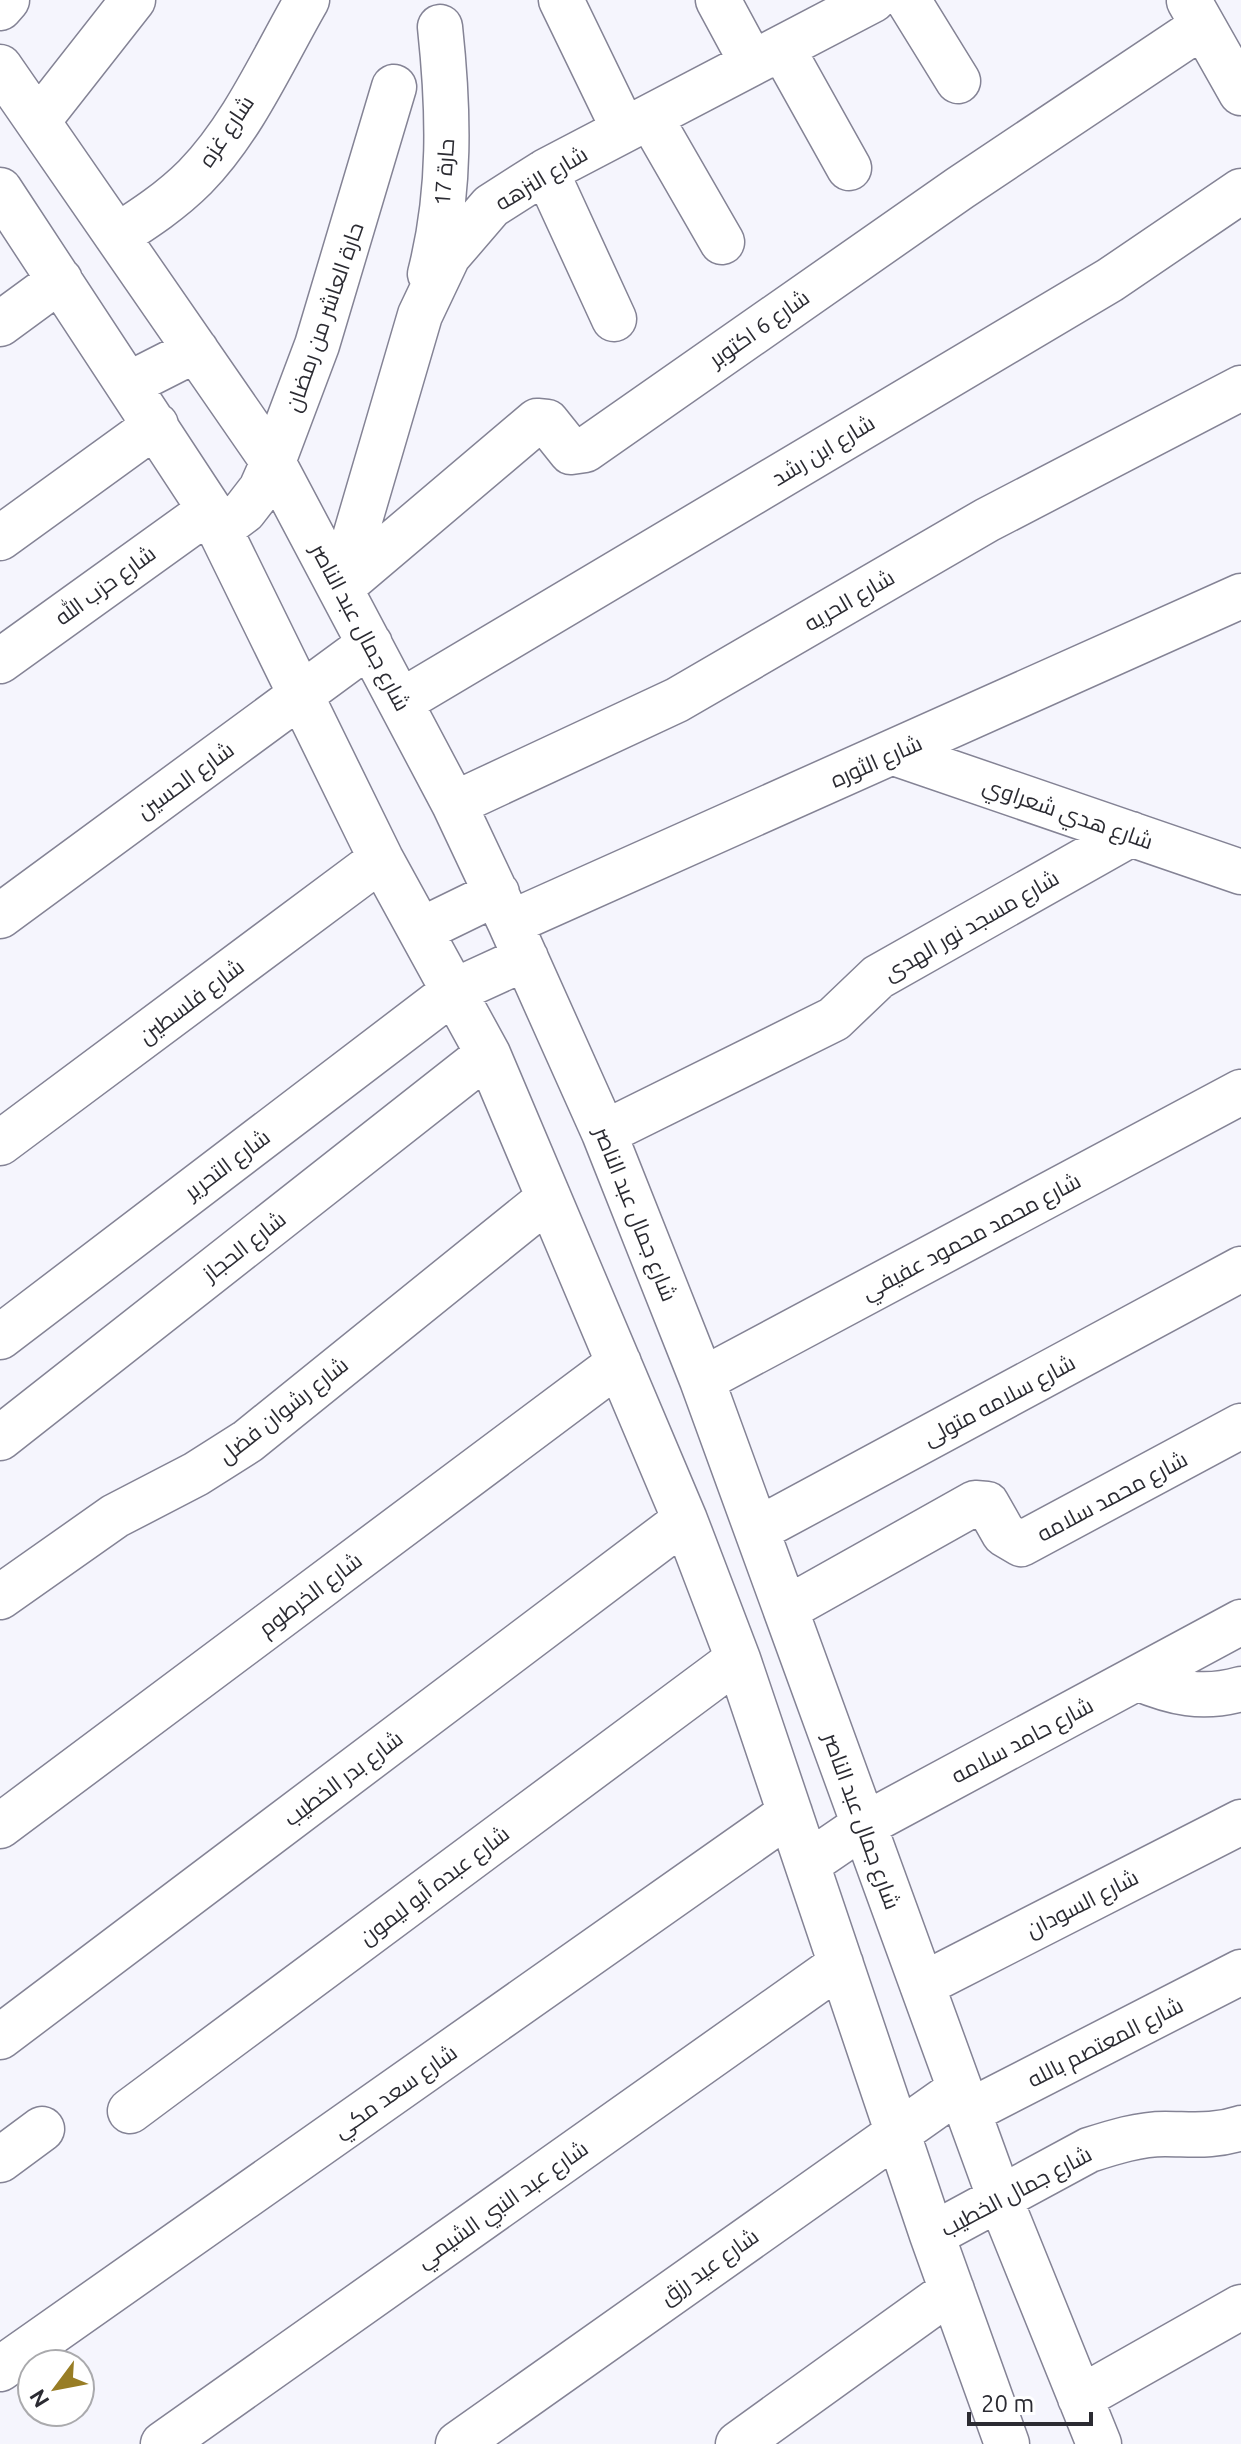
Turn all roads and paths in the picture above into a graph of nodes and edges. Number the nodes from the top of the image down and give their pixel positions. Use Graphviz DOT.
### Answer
graph roads {
  1 [pos="7,0"];
  2 [pos="133,0"];
  3 [pos="307,0"];
  4 [pos="561,0"];
  5 [pos="718,0"];
  6 [pos="873,0"];
  7 [pos="908,0"];
  8 [pos="0,8"];
  9 [pos="1194,14"];
  10 [pos="440,27"];
  11 [pos="767,56"];
  12 [pos="0,67"];
  13 [pos="1235,70"];
  14 [pos="958,81"];
  15 [pos="394,87"];
  16 [pos="38,121"];
  17 [pos="637,124"];
  18 [pos="849,168"];
  19 [pos="546,171"];
  20 [pos="0,190"];
  21 [pos="1241,191"];
  22 [pos="117,236"];
  23 [pos="722,242"];
  24 [pos="60,280"];
  25 [pos="420,315"];
  26 [pos="614,319"];
  27 [pos="0,324"];
  28 [pos="196,350"];
  29 [pos="129,384"];
  30 [pos="1241,388"];
  31 [pos="156,425"];
  32 [pos="273,462"];
  33 [pos="215,519"];
  34 [pos="0,538"];
  35 [pos="340,588"];
  36 [pos="1241,596"];
  37 [pos="370,644"];
  38 [pos="0,661"];
  39 [pos="299,695"];
  40 [pos="400,702"];
  41 [pos="894,753"];
  42 [pos="454,804"];
  43 [pos="1131,834"];
  44 [pos="381,859"];
  45 [pos="1241,872"];
  46 [pos="0,916"];
  47 [pos="511,924"];
  48 [pos="421,930"];
  49 [pos="454,991"];
  50 [pos="488,1054"];
  51 [pos="1241,1092"];
  52 [pos="604,1133"];
  53 [pos="2,1137"];
  54 [pos="549,1198"];
  55 [pos="1241,1269"];
  56 [pos="0,1337"];
  57 [pos="619,1363"];
  58 [pos="702,1380"];
  59 [pos="1241,1426"];
  60 [pos="0,1438"];
  61 [pos="685,1520"];
  62 [pos="757,1530"];
  63 [pos="0,1597"];
  64 [pos="786,1609"];
  65 [pos="1241,1622"];
  66 [pos="738,1659"];
  67 [pos="1137,1678"];
  68 [pos="1241,1689"];
  69 [pos="790,1813"];
  70 [pos="1241,1822"];
  71 [pos="864,1825"];
  72 [pos="0,1826"];
  73 [pos="807,1864"];
  74 [pos="841,1964"];
  75 [pos="1241,1972"];
  76 [pos="922,1985"];
  77 [pos="0,2037"];
  78 [pos="964,2101"];
  79 [pos="130,2111"];
  80 [pos="1241,2128"];
  81 [pos="42,2129"];
  82 [pos="898,2132"];
  83 [pos="0,2160"];
  84 [pos="1000,2199"];
  85 [pos="932,2235"];
  86 [pos="952,2290"];
  87 [pos="1241,2307"];
  88 [pos="0,2369"];
  89 [pos="1080,2398"];
  90 [pos="1001,2441"];
  91 [pos="163,2444"];
  92 [pos="458,2444"];
  93 [pos="738,2444"];
  94 [pos="1099,2444"];
  1 -- 8 [label="street"];
  2 -- 16 [label="street"];
  3 -- 22 [label="street, شارع غزه"];
  4 -- 17 [label="street"];
  5 -- 11 [label="street"];
  6 -- 11 [label="street, شارع النزهه"];
  7 -- 14 [label="street"];
  9 -- 13 [label="street"];
  9 -- 35 [label="street, شارع 6 اكتوبر"];
  10 -- 25 [label="street, حارة 17"];
  11 -- 17 [label="street, شارع النزهه"];
  11 -- 18 [label="street"];
  12 -- 16 [label="street, شارع جمال عبد الناصر"];
  15 -- 32 [label="street, حارة العاشر من رمضان"];
  16 -- 22 [label="street, شارع جمال عبد الناصر"];
  17 -- 19 [label="street, شارع النزهه"];
  17 -- 23 [label="street"];
  19 -- 25 [label="street, شارع النزهه"];
  19 -- 26 [label="street"];
  20 -- 24 [label="street"];
  21 -- 40 [label="street, شارع ابن رشد"];
  22 -- 28 [label="street, شارع جمال عبد الناصر"];
  24 -- 27 [label="street"];
  24 -- 29 [label="street"];
  25 -- 35 [label="street, شارع النزهه"];
  28 -- 29 [label="street"];
  28 -- 32 [label="street, شارع جمال عبد الناصر"];
  29 -- 31 [label="street"];
  30 -- 42 [label="street, شارع الحريه"];
  31 -- 33 [label="street"];
  31 -- 34 [label="street"];
  32 -- 33 [label="street, حارة العاشر من رمضان"];
  32 -- 35 [label="street, شارع جمال عبد الناصر"];
  33 -- 38 [label="street, شارع حزب الله"];
  33 -- 39 [label="street"];
  35 -- 37 [label="street, شارع جمال عبد الناصر"];
  36 -- 41 [label="street, شارع الثوره"];
  37 -- 39 [label="street, شارع الحسين"];
  37 -- 40 [label="street, شارع جمال عبد الناصر"];
  39 -- 44 [label="street"];
  39 -- 46 [label="street, شارع الحسين"];
  40 -- 42 [label="street, شارع جمال عبد الناصر"];
  41 -- 43 [label="street, شارع هدي شعراوي"];
  41 -- 47 [label="street, شارع الثوره"];
  42 -- 47 [label="street, شارع جمال عبد الناصر"];
  43 -- 45 [label="street, شارع هدي شعراوي"];
  43 -- 52 [label="street, شارع مسجد نور الهدى"];
  44 -- 48 [label="street"];
  44 -- 53 [label="street, شارع فلسطين"];
  47 -- 48 [label="street"];
  47 -- 49 [label="street, شارع التحرير"];
  47 -- 52 [label="street, شارع جمال عبد الناصر"];
  48 -- 49 [label="street"];
  49 -- 50 [label="street"];
  49 -- 56 [label="street, شارع التحرير"];
  50 -- 54 [label="street"];
  50 -- 60 [label="street, شارع الحجاز"];
  51 -- 58 [label="street, شارع محمد محمود عفيفي"];
  52 -- 58 [label="street, شارع جمال عبد الناصر"];
  54 -- 57 [label="street"];
  54 -- 63 [label="street, شارع رشوان فضل"];
  55 -- 62 [label="street, شارع سلامه متولى"];
  57 -- 61 [label="street"];
  57 -- 72 [label="street, شارع الخرطوم"];
  58 -- 62 [label="street, شارع جمال عبد الناصر"];
  59 -- 64 [label="street, شارع محمد سلامه"];
  61 -- 66 [label="street"];
  61 -- 77 [label="street, شارع بدر الخطيب"];
  62 -- 64 [label="street, شارع جمال عبد الناصر"];
  64 -- 71 [label="street, شارع جمال عبد الناصر"];
  65 -- 67 [label="street, شارع حامد سلامه"];
  66 -- 69 [label="street"];
  66 -- 79 [label="street, شارع عبده أبو ليمون"];
  67 -- 68 [label="street"];
  67 -- 71 [label="street, شارع حامد سلامه"];
  69 -- 73 [label="street"];
  69 -- 88 [label="street, شارع سعد مكي"];
  70 -- 76 [label="street, شارع السودان"];
  71 -- 73 [label="street, شارع حامد سلامه"];
  71 -- 76 [label="street, شارع جمال عبد الناصر"];
  73 -- 74 [label="street"];
  74 -- 82 [label="street"];
  74 -- 91 [label="street, شارع عبد النبي الشيمي"];
  75 -- 78 [label="street, شارع المعتصم بالله"];
  76 -- 78 [label="street, شارع جمال عبد الناصر"];
  78 -- 82 [label="street, شارع عيد رزق"];
  78 -- 84 [label="street, شارع جمال عبد الناصر"];
  80 -- 84 [label="street, شارع جمال الخطيب"];
  81 -- 83 [label="street"];
  82 -- 85 [label="street"];
  82 -- 92 [label="street, شارع عيد رزق"];
  84 -- 85 [label="street, شارع جمال الخطيب"];
  84 -- 89 [label="street, شارع جمال عبد الناصر"];
  85 -- 86 [label="street"];
  86 -- 90 [label="street"];
  86 -- 93 [label="street"];
  87 -- 89 [label="street"];
  89 -- 94 [label="street, شارع جمال عبد الناصر"];
}
